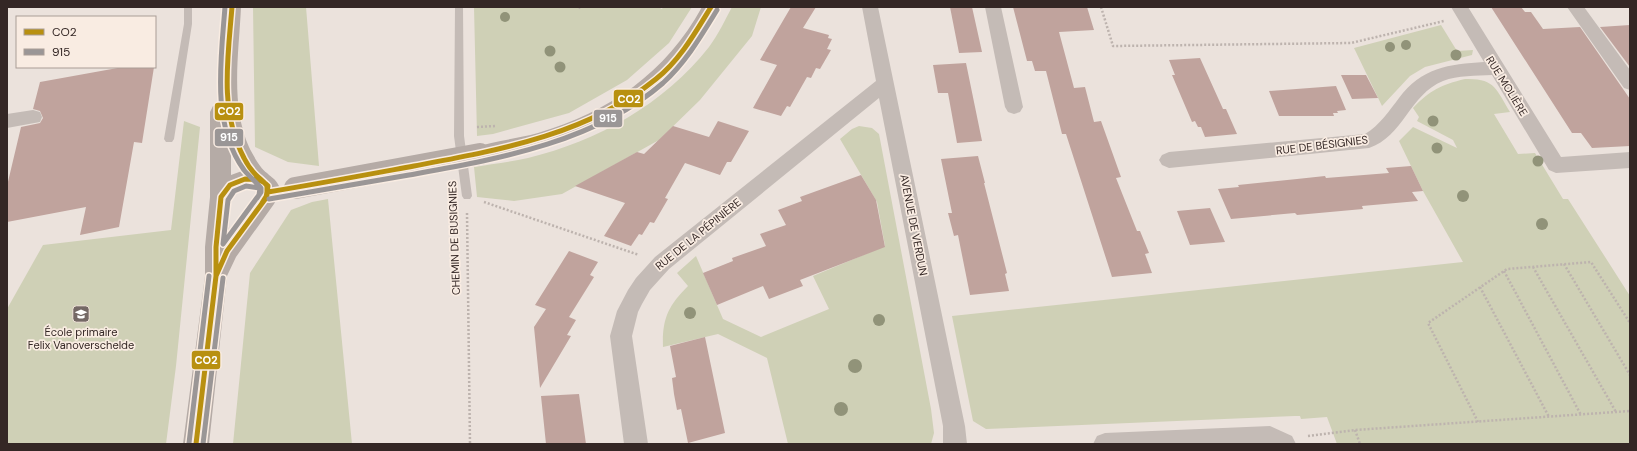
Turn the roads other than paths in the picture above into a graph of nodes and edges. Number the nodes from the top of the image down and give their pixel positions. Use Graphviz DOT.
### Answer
graph roads {
  1 [pos="188,7"];
  2 [pos="232,7"];
  3 [pos="459,7"];
  4 [pos="711,7"];
  5 [pos="870,7"];
  6 [pos="993,7"];
  7 [pos="1575,7"];
  8 [pos="1461,11"];
  9 [pos="1496,68"];
  10 [pos="229,80"];
  11 [pos="886,83"];
  12 [pos="1630,83"];
  13 [pos="1014,107"];
  14 [pos="33,117"];
  15 [pos="7,122"];
  16 [pos="169,139"];
  17 [pos="1169,160"];
  18 [pos="1630,160"];
  19 [pos="263,192"];
  20 [pos="467,196"];
  21 [pos="221,201"];
  22 [pos="216,276"];
  23 [pos="196,444"];
  24 [pos="636,444"];
  25 [pos="955,444"];
  26 [pos="1106,444"];
  27 [pos="1284,444"];
  1 -- 16 [label="lane"];
  2 -- 10 [label="street"];
  3 -- 20 [label="lane, CHEMIN DE BUSIGNIES"];
  4 -- 19 [label="street, bridge"];
  5 -- 11 [label="street, AVENUE DE VERDUN"];
  6 -- 13 [label="street"];
  7 -- 12 [label="street"];
  8 -- 9 [label="street, RUE MOLIÈRE"];
  9 -- 17 [label="street, RUE DE BÉSIGNIES"];
  9 -- 18 [label="street, RUE MOLIÈRE"];
  10 -- 19 [label="street"];
  10 -- 21 [label="street"];
  11 -- 24 [label="street, RUE DE LA PÉPINIÈRE"];
  11 -- 25 [label="street, AVENUE DE VERDUN"];
  14 -- 15 [label="street"];
  19 -- 21 [label="street"];
  19 -- 21 [label="street"];
  19 -- 22 [label="street"];
  21 -- 22 [label="street"];
  22 -- 23 [label="street"];
  26 -- 27 [label="street"];
}
